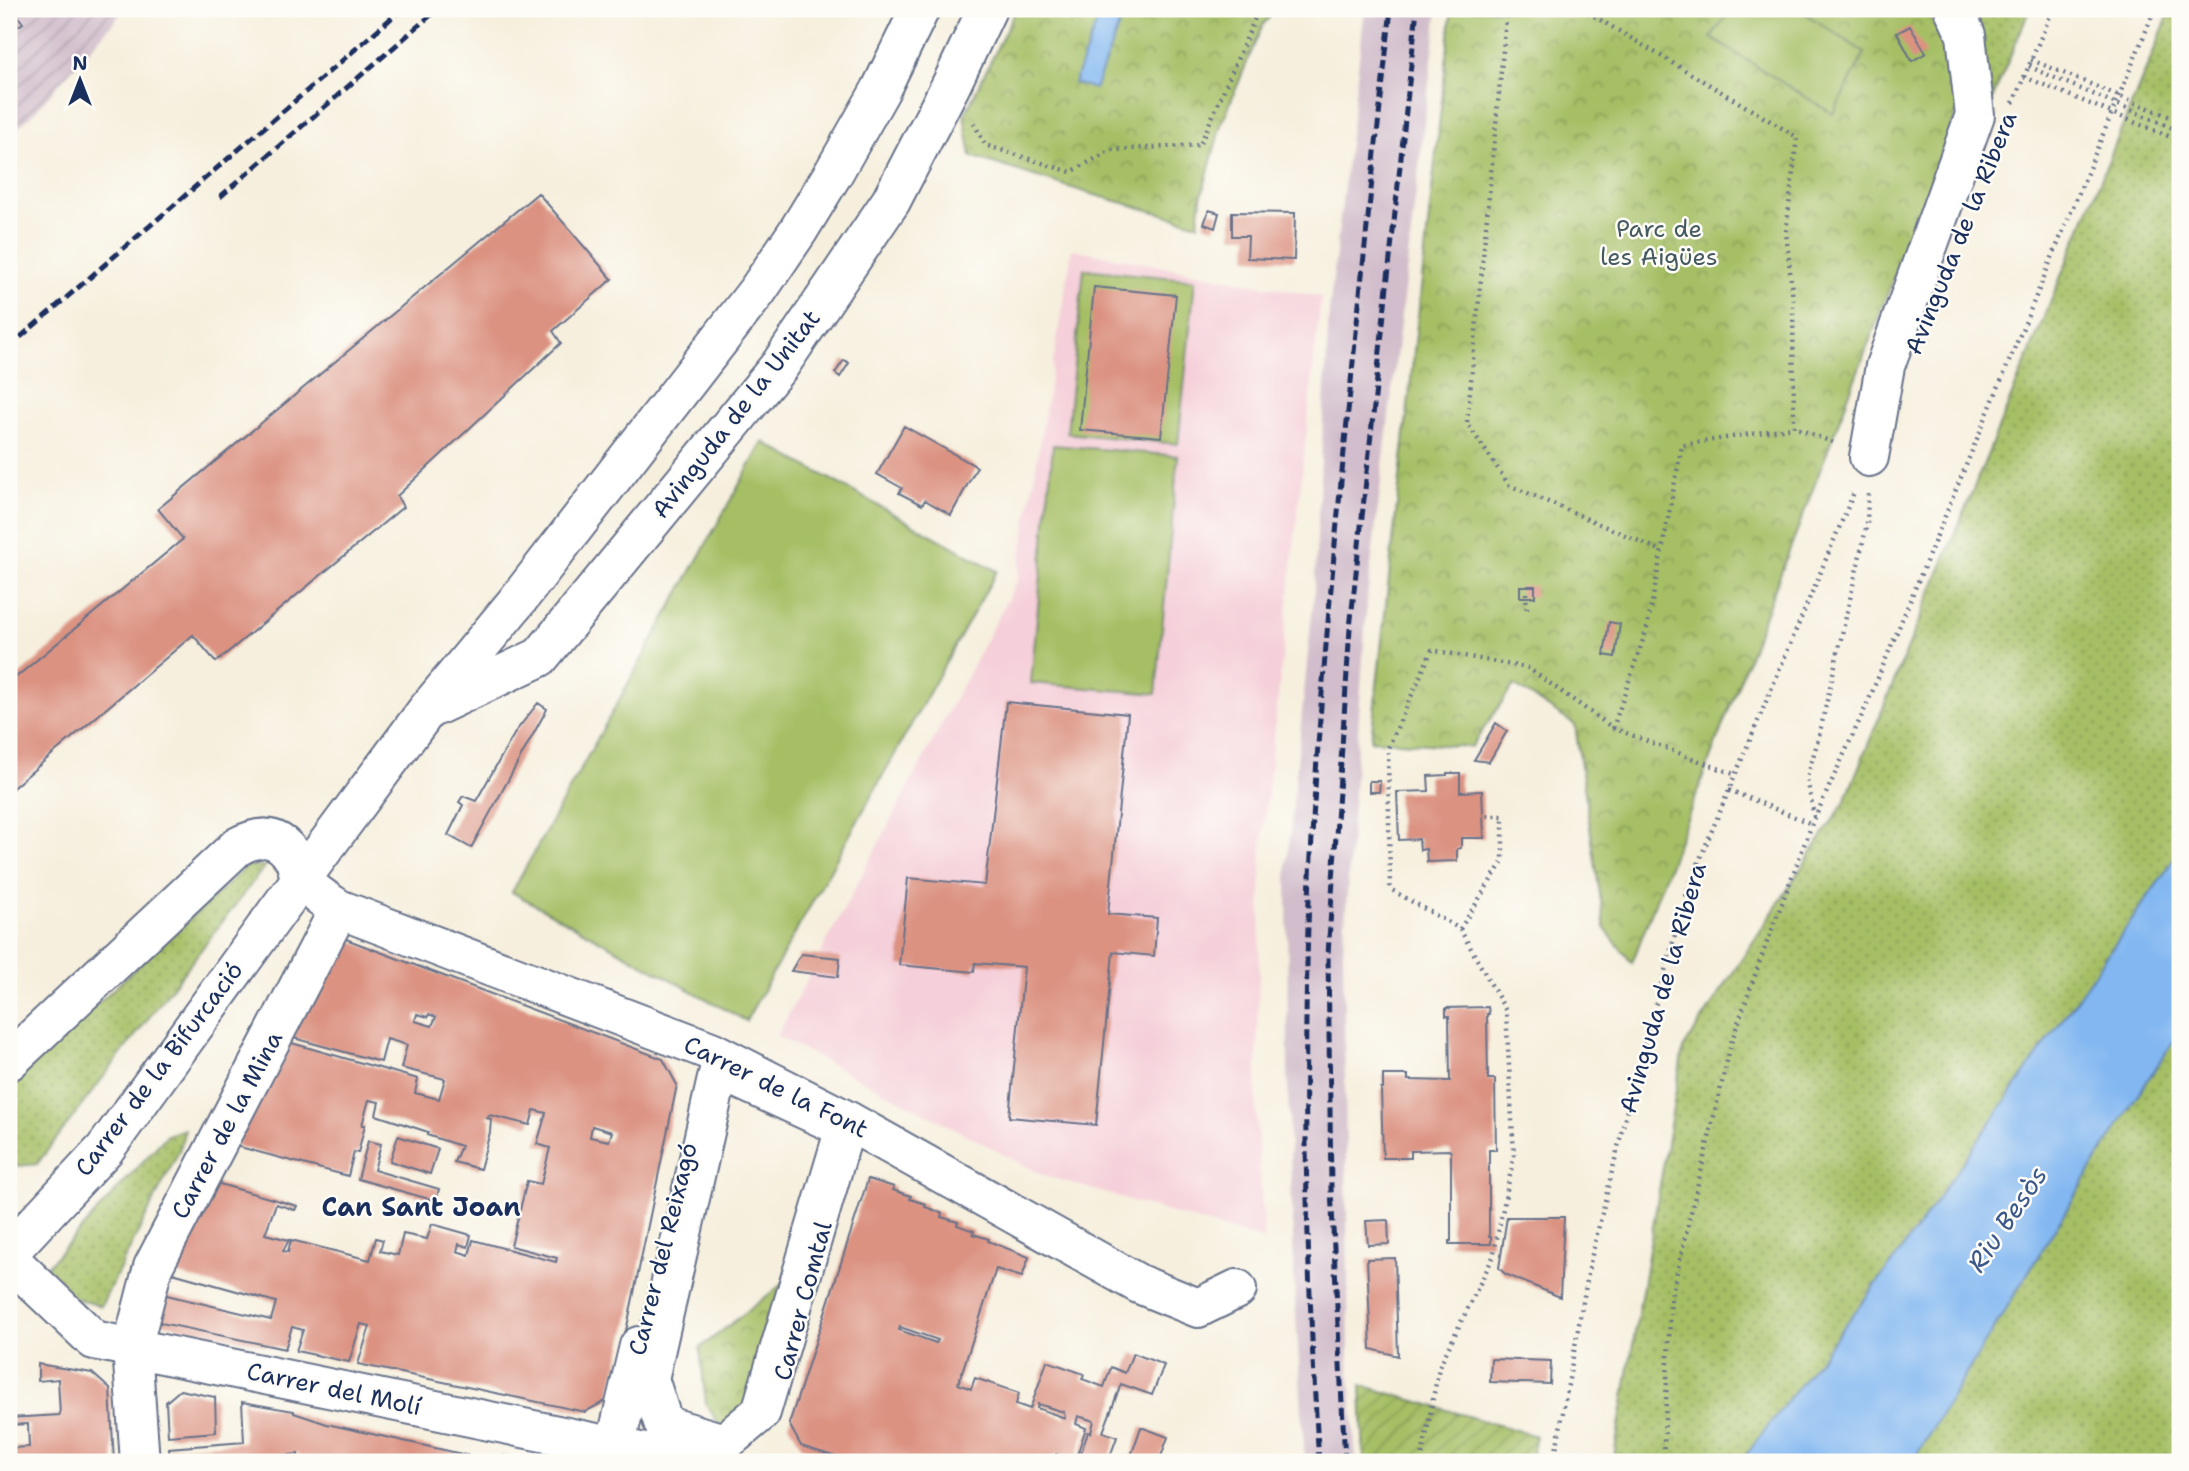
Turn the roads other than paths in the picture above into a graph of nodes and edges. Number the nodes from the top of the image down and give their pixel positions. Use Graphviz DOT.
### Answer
graph roads {
  1 [pos="920,9"];
  2 [pos="987,9"];
  3 [pos="1954,9"];
  4 [pos="1869,457"];
  5 [pos="428,709"];
  6 [pos="301,878"];
  7 [pos="339,909"];
  8 [pos="9,1060"];
  9 [pos="715,1061"];
  10 [pos="850,1122"];
  11 [pos="9,1252"];
  12 [pos="9,1259"];
  13 [pos="1237,1289"];
  14 [pos="131,1348"];
  15 [pos="615,1447"];
  16 [pos="140,1462"];
  17 [pos="689,1462"];
  18 [pos="726,1462"];
  1 -- 5 [label="street, Avinguda de la Unitat"];
  2 -- 5 [label="street, Avinguda de la Unitat"];
  3 -- 4 [label="street, Avinguda de la Ribera"];
  5 -- 6 [label="street, Avinguda de la Unitat"];
  6 -- 7 [label="street, Carrer de la Font"];
  6 -- 8 [label="street, Carrer de la Font"];
  6 -- 11 [label="street, Carrer de la Bifurcació"];
  7 -- 9 [label="street, Carrer de la Font"];
  7 -- 14 [label="street, Carrer de la Mina"];
  9 -- 9 [label="street"];
  9 -- 10 [label="street, Carrer de la Font"];
  9 -- 15 [label="street, Carrer del Reixagó"];
  10 -- 13 [label="street, Carrer de la Font"];
  10 -- 18 [label="street, Carrer Comtal"];
  12 -- 14 [label="street, Carrer del Molí"];
  14 -- 15 [label="street, Carrer del Molí"];
  14 -- 16 [label="street, Carrer de la Mina"];
  15 -- 17 [label="street, Carrer del Molí"];
}
